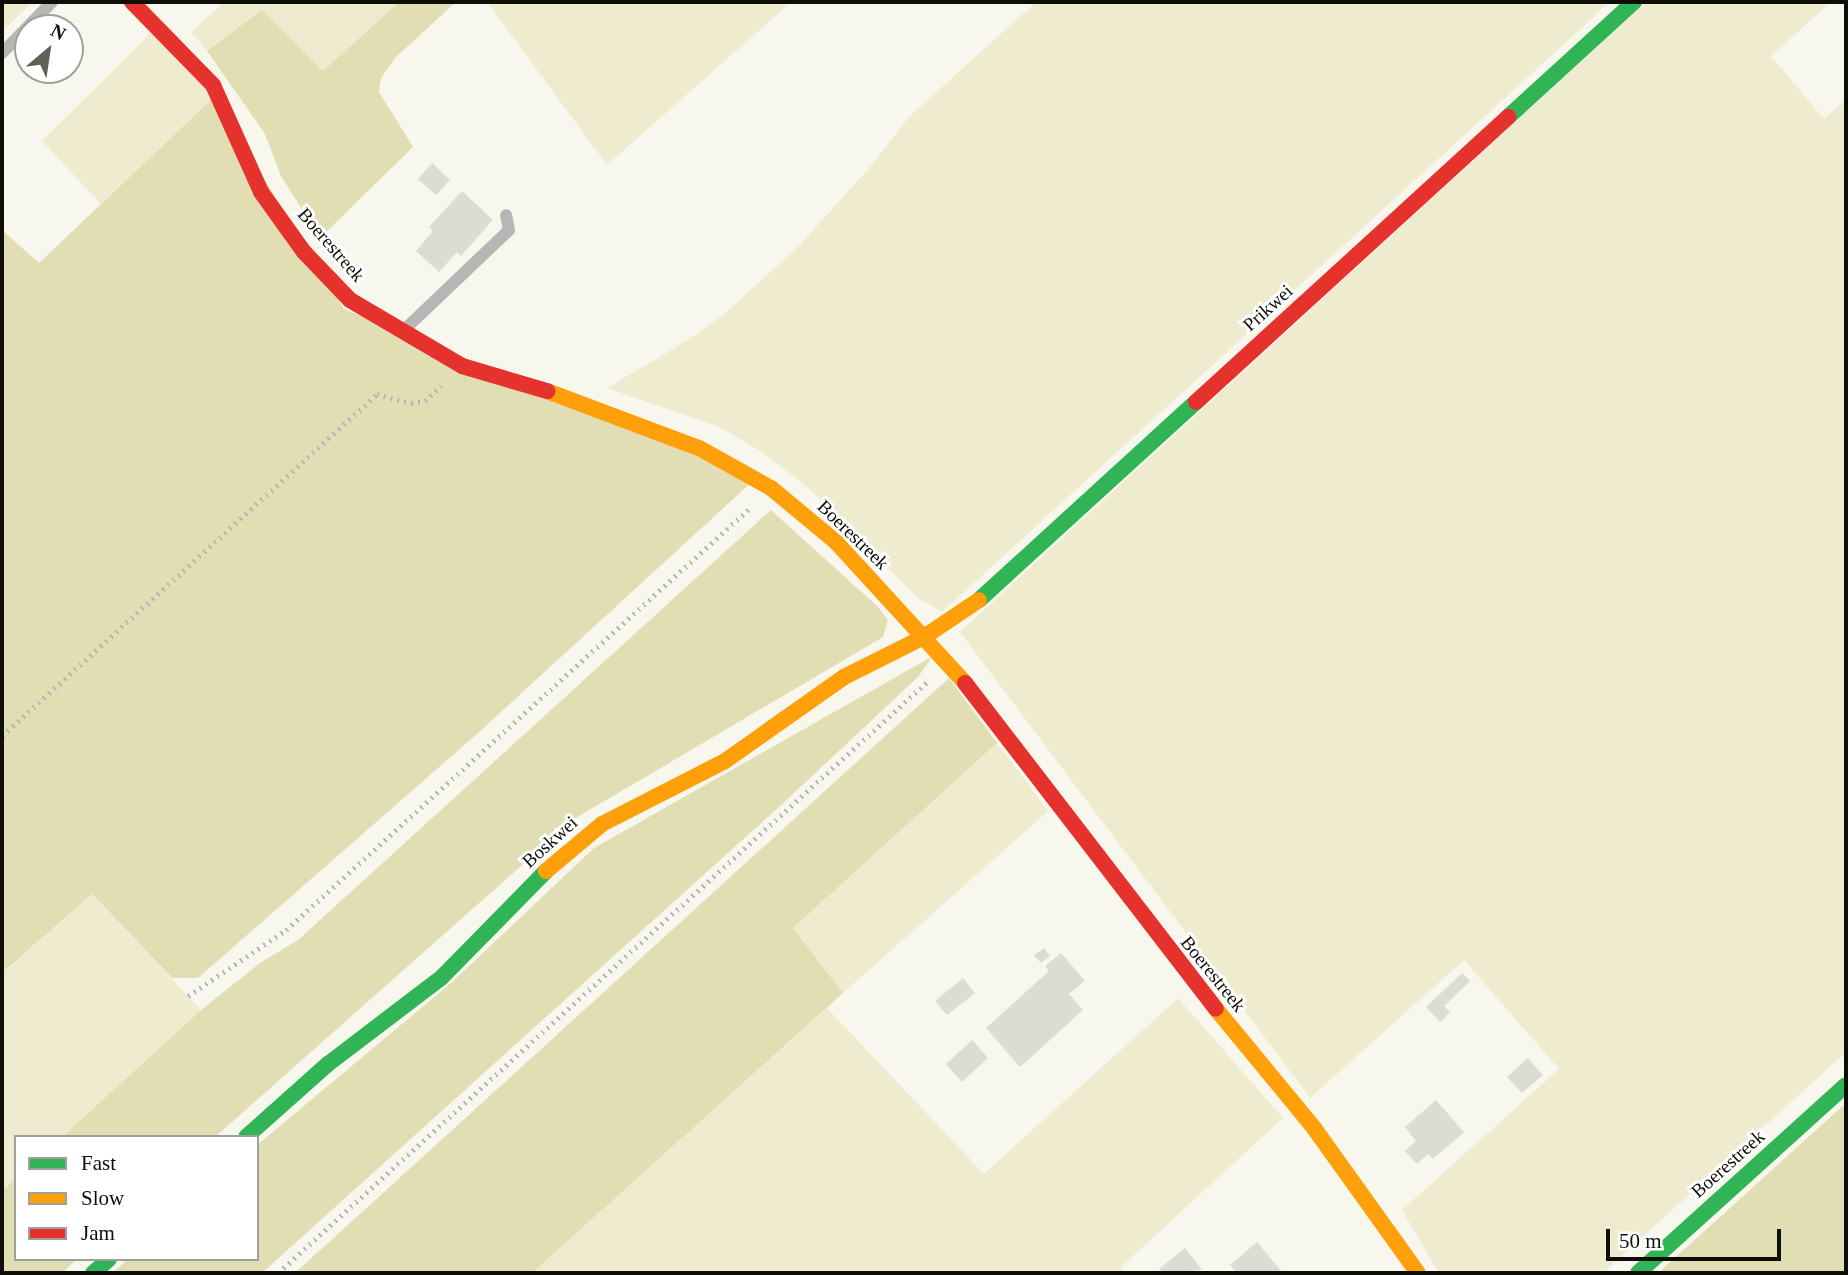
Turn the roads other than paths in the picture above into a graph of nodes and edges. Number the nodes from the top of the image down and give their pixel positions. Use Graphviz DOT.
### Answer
graph roads {
  1 [pos="52,2"];
  2 [pos="132,2"];
  3 [pos="1634,2"];
  4 [pos="2,53"];
  5 [pos="506,215"];
  6 [pos="401,333"];
  7 [pos="924,638"];
  8 [pos="1846,1086"];
  9 [pos="248,1135"];
  10 [pos="108,1261"];
  11 [pos="93,1273"];
  12 [pos="1418,1273"];
  13 [pos="1638,1273"];
  1 -- 4 [label="lane"];
  2 -- 6 [label="street, Boerestreek"];
  3 -- 7 [label="street, Prikwei"];
  5 -- 6 [label="lane"];
  6 -- 7 [label="street, Boerestreek"];
  7 -- 9 [label="street, Boskwei"];
  7 -- 12 [label="street, Boerestreek"];
  8 -- 13 [label="street, Boerestreek"];
  10 -- 11 [label="street"];
}
